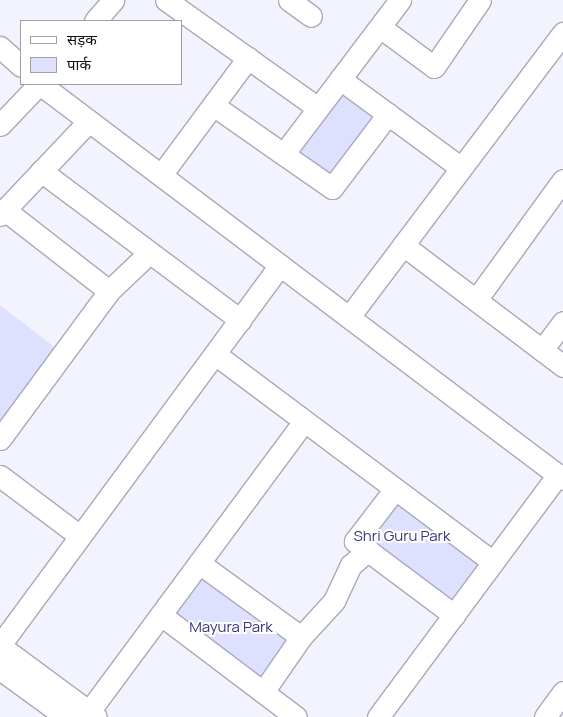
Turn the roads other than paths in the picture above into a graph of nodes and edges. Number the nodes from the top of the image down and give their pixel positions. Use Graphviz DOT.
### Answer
graph roads {
  1 [pos="113,0"];
  2 [pos="166,0"];
  3 [pos="289,0"];
  4 [pos="400,0"];
  5 [pos="480,0"];
  6 [pos="311,16"];
  7 [pos="95,20"];
  8 [pos="380,27"];
  9 [pos="563,33"];
  10 [pos="0,46"];
  11 [pos="248,58"];
  12 [pos="20,65"];
  13 [pos="340,79"];
  14 [pos="39,85"];
  15 [pos="41,85"];
  16 [pos="213,105"];
  17 [pos="318,108"];
  18 [pos="388,114"];
  19 [pos="89,121"];
  20 [pos="0,125"];
  21 [pos="285,152"];
  22 [pos="461,168"];
  23 [pos="42,172"];
  24 [pos="161,175"];
  25 [pos="563,180"];
  26 [pos="3,213"];
  27 [pos="404,244"];
  28 [pos="149,253"];
  29 [pos="280,265"];
  30 [pos="109,291"];
  31 [pos="476,300"];
  32 [pos="349,317"];
  33 [pos="240,320"];
  34 [pos="563,322"];
  35 [pos="542,350"];
  36 [pos="214,354"];
  37 [pos="563,366"];
  38 [pos="304,421"];
  39 [pos="0,439"];
  40 [pos="0,476"];
  41 [pos="560,477"];
  42 [pos="395,488"];
  43 [pos="80,536"];
  44 [pos="368,550"];
  45 [pos="493,562"];
  46 [pos="199,563"];
  47 [pos="160,615"];
  48 [pos="454,615"];
  49 [pos="301,637"];
  50 [pos="0,646"];
  51 [pos="0,669"];
  52 [pos="263,692"];
  53 [pos="563,692"];
  54 [pos="60,710"];
  55 [pos="90,715"];
  56 [pos="296,717"];
  57 [pos="378,717"];
  58 [pos="545,717"];
  1 -- 7 [label="street"];
  2 -- 11 [label="street"];
  3 -- 6 [label="street"];
  4 -- 8 [label="street"];
  5 -- 8 [label="street"];
  8 -- 13 [label="street"];
  9 -- 22 [label="street"];
  10 -- 12 [label="street"];
  11 -- 16 [label="street"];
  11 -- 17 [label="street"];
  13 -- 17 [label="street"];
  13 -- 18 [label="street"];
  14 -- 20 [label="street"];
  15 -- 19 [label="street"];
  16 -- 21 [label="street"];
  16 -- 24 [label="street"];
  17 -- 21 [label="street"];
  18 -- 21 [label="street"];
  18 -- 22 [label="street"];
  19 -- 23 [label="street"];
  19 -- 24 [label="street"];
  22 -- 27 [label="street"];
  23 -- 26 [label="street"];
  23 -- 28 [label="street"];
  24 -- 29 [label="street"];
  25 -- 31 [label="street"];
  26 -- 30 [label="street"];
  27 -- 31 [label="street"];
  27 -- 32 [label="street"];
  28 -- 30 [label="street"];
  28 -- 33 [label="street"];
  29 -- 32 [label="street"];
  29 -- 33 [label="street"];
  30 -- 39 [label="street"];
  31 -- 35 [label="street"];
  32 -- 41 [label="street"];
  33 -- 36 [label="street"];
  34 -- 35 [label="street"];
  35 -- 37 [label="street"];
  36 -- 38 [label="street"];
  36 -- 43 [label="street"];
  38 -- 42 [label="street"];
  38 -- 46 [label="street"];
  40 -- 43 [label="street"];
  41 -- 45 [label="street"];
  42 -- 44 [label="street"];
  42 -- 45 [label="street"];
  43 -- 50 [label="street"];
  44 -- 48 [label="street"];
  44 -- 49 [label="street"];
  45 -- 48 [label="street"];
  46 -- 47 [label="street"];
  46 -- 49 [label="street"];
  47 -- 52 [label="street"];
  47 -- 55 [label="street"];
  48 -- 57 [label="street"];
  49 -- 52 [label="street"];
  50 -- 54 [label="street"];
  51 -- 54 [label="street"];
  52 -- 56 [label="street"];
  53 -- 58 [label="street"];
  54 -- 55 [label="street"];
}
